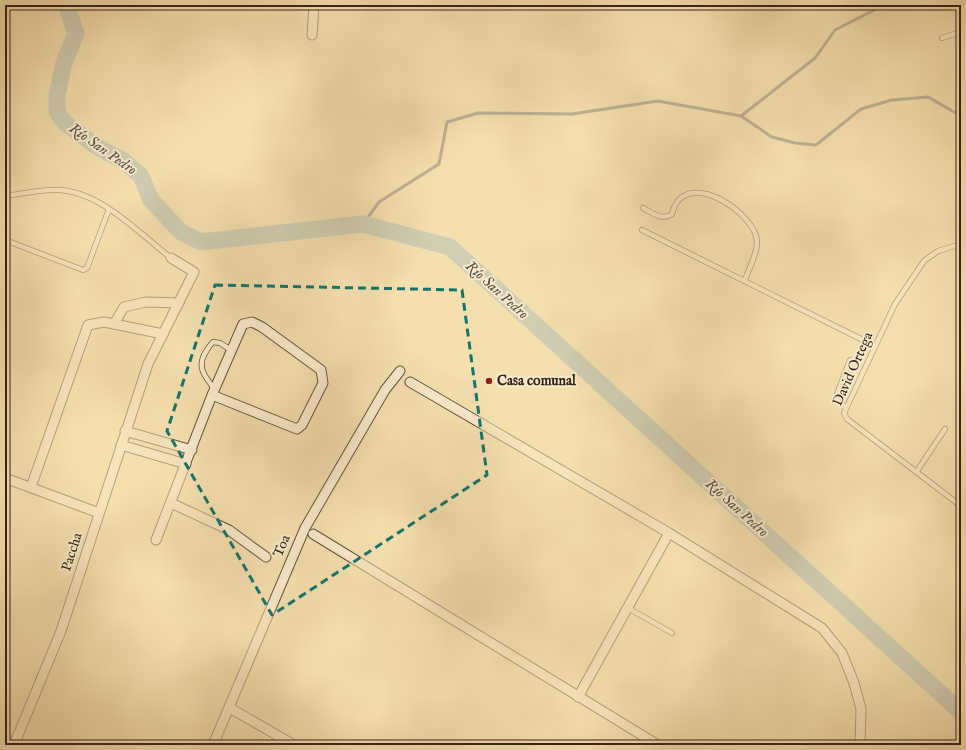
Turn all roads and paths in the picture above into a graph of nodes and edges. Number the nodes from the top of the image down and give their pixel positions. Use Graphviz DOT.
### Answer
graph roads {
  1 [pos="314,5"];
  2 [pos="961,32"];
  3 [pos="312,35"];
  4 [pos="942,38"];
  5 [pos="5,196"];
  6 [pos="643,208"];
  7 [pos="109,209"];
  8 [pos="642,230"];
  9 [pos="5,240"];
  10 [pos="961,244"];
  11 [pos="171,258"];
  12 [pos="745,280"];
  13 [pos="179,303"];
  14 [pos="114,324"];
  15 [pos="163,334"];
  16 [pos="875,346"];
  17 [pos="231,350"];
  18 [pos="850,360"];
  19 [pos="400,370"];
  20 [pos="410,382"];
  21 [pos="214,392"];
  22 [pos="846,408"];
  23 [pos="945,429"];
  24 [pos="125,431"];
  25 [pos="121,445"];
  26 [pos="192,450"];
  27 [pos="186,464"];
  28 [pos="917,471"];
  29 [pos="5,478"];
  30 [pos="31,487"];
  31 [pos="171,503"];
  32 [pos="961,506"];
  33 [pos="99,513"];
  34 [pos="669,533"];
  35 [pos="313,534"];
  36 [pos="156,540"];
  37 [pos="266,557"];
  38 [pos="628,608"];
  39 [pos="672,633"];
  40 [pos="578,696"];
  41 [pos="230,708"];
  42 [pos="14,745"];
  43 [pos="214,745"];
  44 [pos="294,745"];
  45 [pos="658,745"];
  46 [pos="860,745"];
  1 -- 3 [label="street"];
  2 -- 4 [label="lane"];
  5 -- 7 [label="lane"];
  6 -- 12 [label="lane"];
  7 -- 9 [label="lane"];
  7 -- 11 [label="lane"];
  8 -- 12 [label="lane"];
  10 -- 16 [label="lane, David Ortega"];
  11 -- 13 [label="street, Paccha"];
  12 -- 16 [label="lane"];
  13 -- 14 [label="street"];
  13 -- 15 [label="street, Paccha"];
  14 -- 15 [label="street"];
  14 -- 30 [label="street"];
  15 -- 24 [label="street, Paccha"];
  16 -- 22 [label="lane, David Ortega"];
  17 -- 21 [label="street"];
  17 -- 21 [label="lane"];
  17 -- 21 [label="street"];
  18 -- 22 [label="lane"];
  19 -- 41 [label="street, Toa"];
  20 -- 34 [label="street"];
  21 -- 26 [label="street"];
  22 -- 28 [label="lane, David Ortega"];
  23 -- 28 [label="lane"];
  24 -- 25 [label="street, Paccha"];
  24 -- 26 [label="street"];
  25 -- 27 [label="street"];
  25 -- 33 [label="street, Paccha"];
  26 -- 27 [label="street"];
  27 -- 31 [label="street"];
  28 -- 32 [label="lane, David Ortega"];
  29 -- 30 [label="street"];
  30 -- 33 [label="street"];
  31 -- 36 [label="street"];
  31 -- 37 [label="street"];
  33 -- 42 [label="street, Paccha"];
  34 -- 38 [label="street"];
  34 -- 46 [label="street"];
  35 -- 40 [label="street"];
  38 -- 39 [label="lane"];
  38 -- 40 [label="street"];
  40 -- 45 [label="street"];
  41 -- 43 [label="street, Toa"];
  41 -- 44 [label="street"];
}
